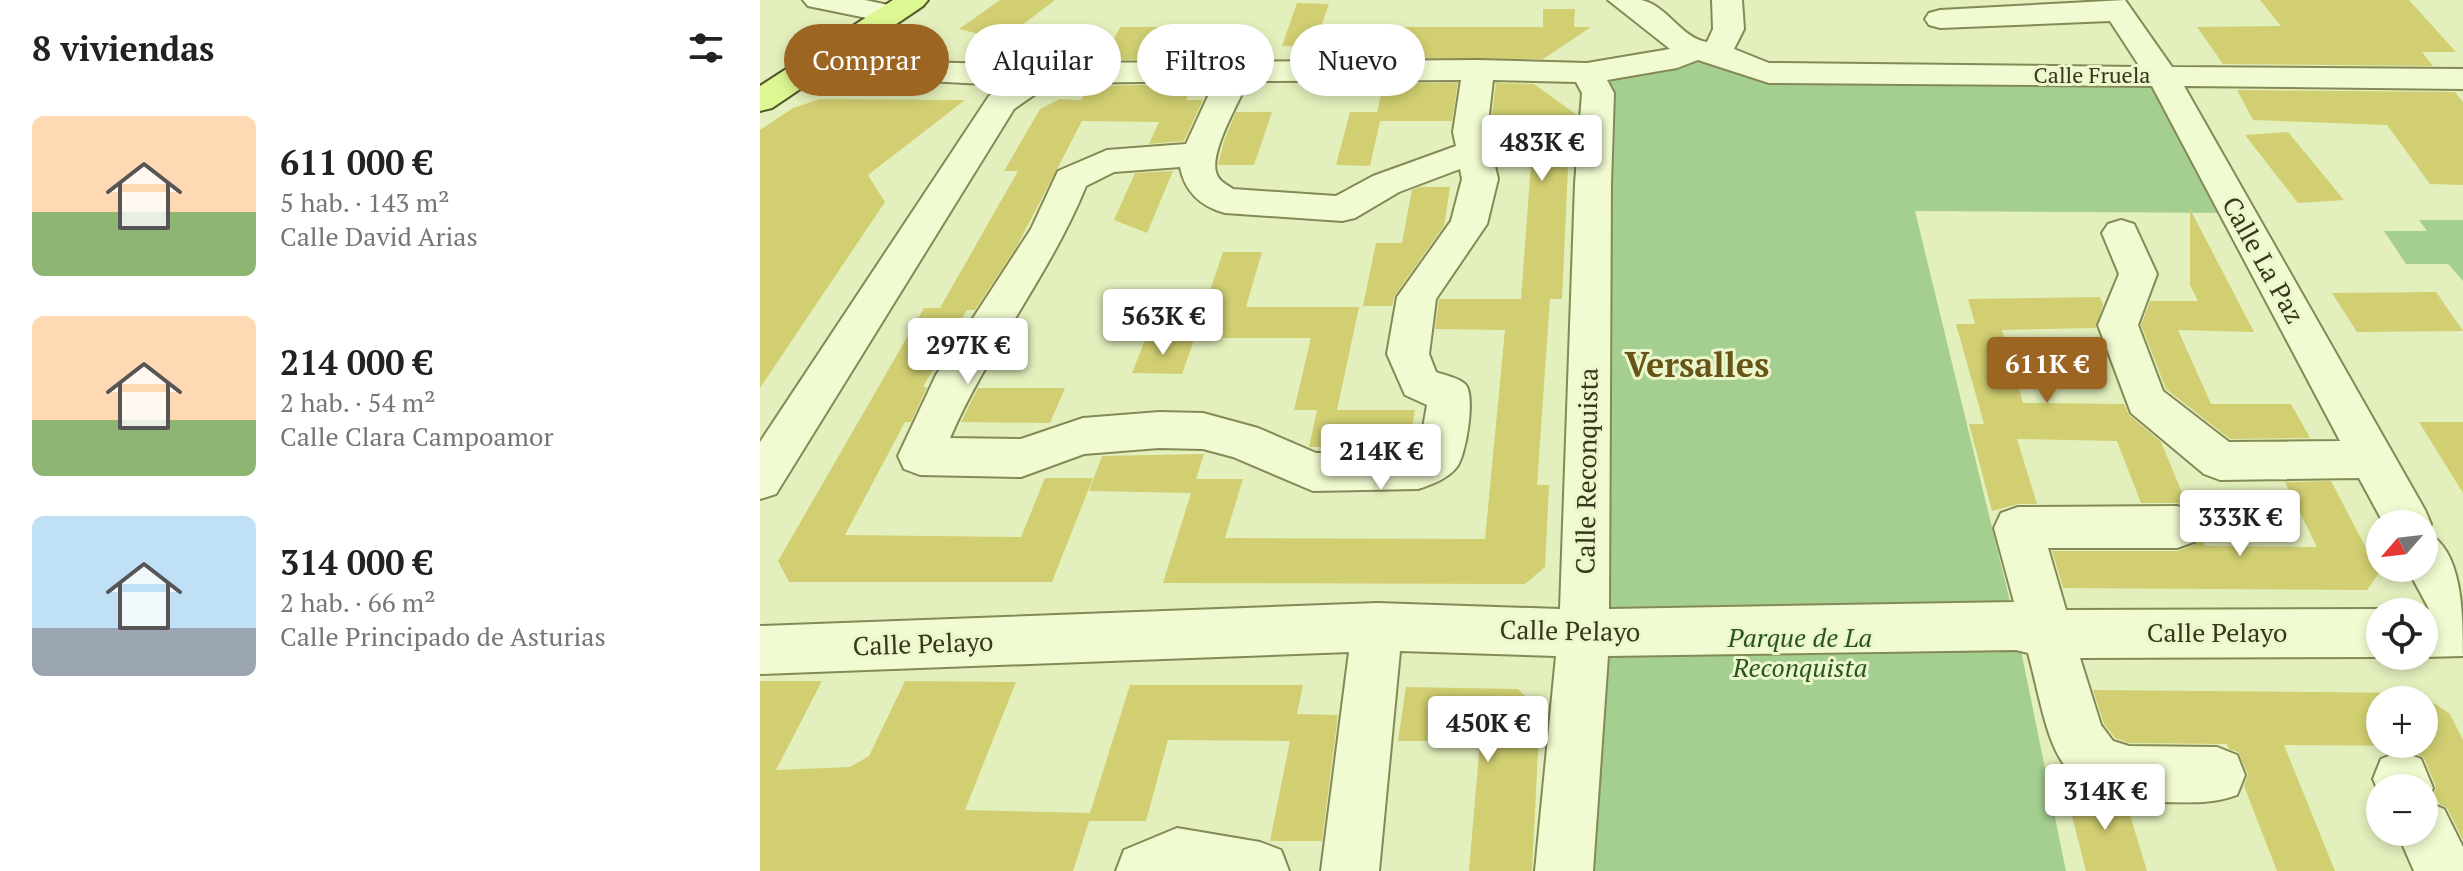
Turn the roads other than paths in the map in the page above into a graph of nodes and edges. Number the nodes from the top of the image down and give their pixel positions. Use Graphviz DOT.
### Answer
graph roads {
  1 [pos="818,0"];
  2 [pos="1623,0"];
  3 [pos="1727,0"];
  4 [pos="2114,6"];
  5 [pos="902,7"];
  6 [pos="1940,19"];
  7 [pos="876,24"];
  8 [pos="1699,60"];
  9 [pos="1478,70"];
  10 [pos="1274,71"];
  11 [pos="2162,75"];
  12 [pos="2463,79"];
  13 [pos="1592,83"];
  14 [pos="784,85"];
  15 [pos="1008,96"];
  16 [pos="1225,96"];
  17 [pos="760,101"];
  18 [pos="1474,152"];
  19 [pos="1199,154"];
  20 [pos="2121,233"];
  21 [pos="2372,459"];
  22 [pos="760,480"];
  23 [pos="2400,510"];
  24 [pos="2177,527"];
  25 [pos="2438,578"];
  26 [pos="2463,624"];
  27 [pos="1377,627"];
  28 [pos="2463,632"];
  29 [pos="1584,633"];
  30 [pos="2366,633"];
  31 [pos="2438,633"];
  32 [pos="2047,634"];
  33 [pos="760,650"];
  34 [pos="2217,775"];
  35 [pos="2432,846"];
  36 [pos="1145,871"];
  37 [pos="1260,871"];
  38 [pos="1350,871"];
  39 [pos="1564,871"];
  40 [pos="2444,871"];
  1 -- 5 [label="street"];
  2 -- 8 [label="street"];
  3 -- 8 [label="street"];
  4 -- 6 [label="street"];
  4 -- 11 [label="street, Calle La Paz"];
  5 -- 7 [label="main road"];
  8 -- 11 [label="street, Calle Fruela"];
  8 -- 13 [label="street, Calle Fruela"];
  9 -- 10 [label="street, Calle Fruela"];
  9 -- 13 [label="street, Calle Fruela"];
  9 -- 18 [label="street"];
  11 -- 12 [label="street, Calle Fruela"];
  11 -- 21 [label="street, Calle La Paz"];
  13 -- 29 [label="street, Calle Reconquista"];
  14 -- 17 [label="main road"];
  15 -- 22 [label="street"];
  16 -- 19 [label="street"];
  18 -- 19 [label="street"];
  18 -- 19 [label="street"];
  20 -- 21 [label="street"];
  21 -- 23 [label="street, Calle La Paz"];
  24 -- 32 [label="street"];
  25 -- 26 [label="street"];
  27 -- 29 [label="street, Calle Pelayo"];
  27 -- 33 [label="street, Calle Pelayo"];
  27 -- 38 [label="street"];
  28 -- 31 [label="street"];
  29 -- 32 [label="street, Calle Pelayo"];
  29 -- 39 [label="street, Calle Reconquista"];
  30 -- 32 [label="street, Calle Pelayo"];
  32 -- 34 [label="street"];
  35 -- 40 [label="street"];
  36 -- 37 [label="street"];
}
